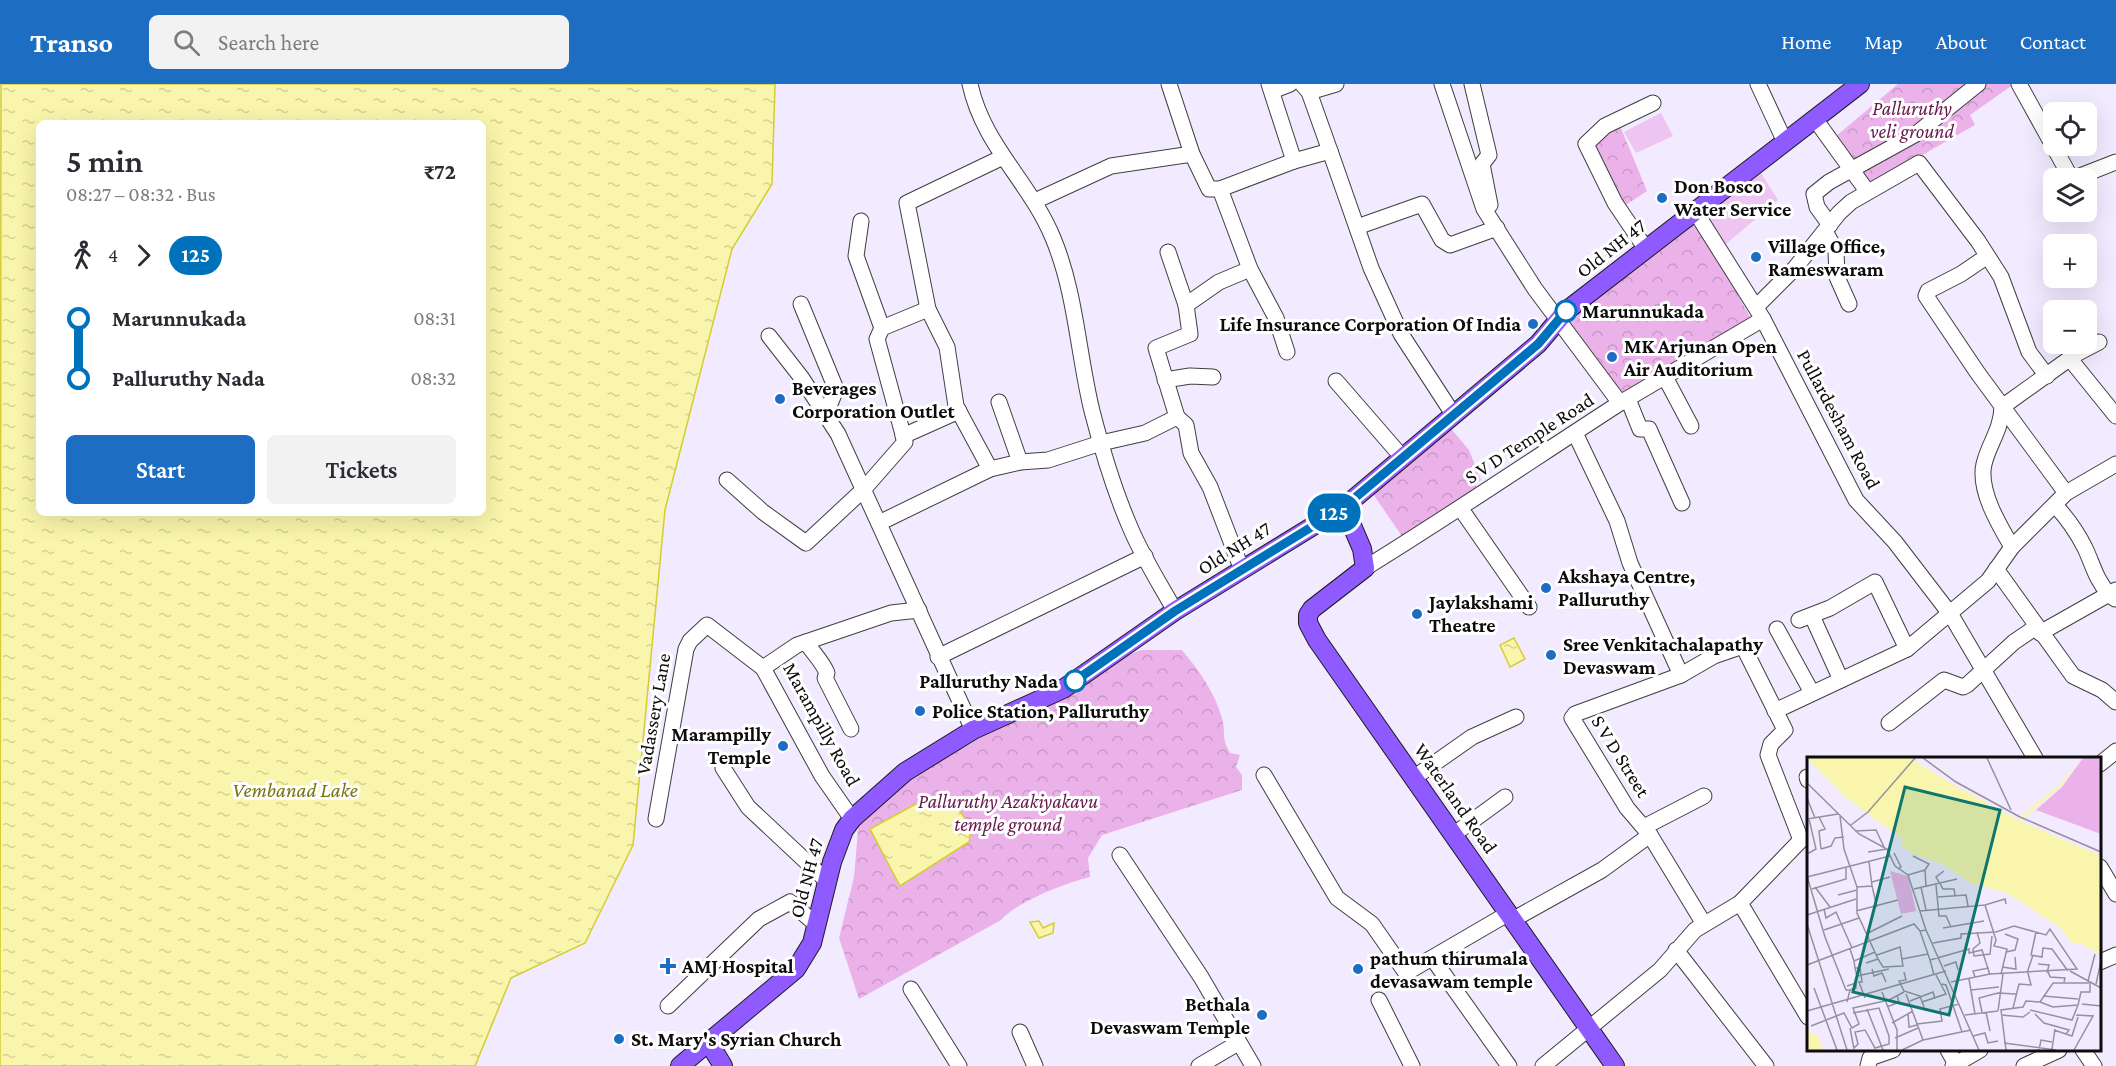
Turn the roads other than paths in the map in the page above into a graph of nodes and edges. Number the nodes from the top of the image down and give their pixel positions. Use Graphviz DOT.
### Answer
graph roads {
  1 [pos="970,84"];
  2 [pos="1170,84"];
  3 [pos="1290,84"];
  4 [pos="1336,84"];
  5 [pos="1442,84"];
  6 [pos="1472,84"];
  7 [pos="1758,84"];
  8 [pos="1860,84"];
  9 [pos="1978,84"];
  10 [pos="2019,84"];
  11 [pos="1271,87"];
  12 [pos="1306,88"];
  13 [pos="1653,103"];
  14 [pos="1815,119"];
  15 [pos="1785,142"];
  16 [pos="1330,151"];
  17 [pos="1192,154"];
  18 [pos="1003,157"];
  19 [pos="1294,161"];
  20 [pos="2116,162"];
  21 [pos="2067,168"];
  22 [pos="2097,169"];
  23 [pos="1852,170"];
  24 [pos="1220,189"];
  25 [pos="1867,191"];
  26 [pos="1035,201"];
  27 [pos="1484,209"];
  28 [pos="1695,211"];
  29 [pos="861,221"];
  30 [pos="1357,227"];
  31 [pos="1497,228"];
  32 [pos="1828,228"];
  33 [pos="1646,249"];
  34 [pos="1168,252"];
  35 [pos="1986,256"];
  36 [pos="1250,269"];
  37 [pos="801,304"];
  38 [pos="1849,304"];
  39 [pos="1186,305"];
  40 [pos="928,309"];
  41 [pos="1760,313"];
  42 [pos="1559,321"];
  43 [pos="882,328"];
  44 [pos="769,336"];
  45 [pos="2099,342"];
  46 [pos="1287,352"];
  47 [pos="2070,359"];
  48 [pos="2047,376"];
  49 [pos="1213,377"];
  50 [pos="1665,377"];
  51 [pos="1165,380"];
  52 [pos="1336,381"];
  53 [pos="1624,401"];
  54 [pos="999,402"];
  55 [pos="2002,407"];
  56 [pos="959,411"];
  57 [pos="826,414"];
  58 [pos="1453,414"];
  59 [pos="2116,416"];
  60 [pos="1177,417"];
  61 [pos="1691,426"];
  62 [pos="1575,433"];
  63 [pos="903,436"];
  64 [pos="1101,443"];
  65 [pos="1402,457"];
  66 [pos="1020,462"];
  67 [pos="2116,464"];
  68 [pos="990,469"];
  69 [pos="727,480"];
  70 [pos="863,490"];
  71 [pos="2066,493"];
  72 [pos="1682,503"];
  73 [pos="2055,505"];
  74 [pos="1344,507"];
  75 [pos="1461,509"];
  76 [pos="879,523"];
  77 [pos="2012,547"];
  78 [pos="1145,556"];
  79 [pos="1365,568"];
  80 [pos="1996,569"];
  81 [pos="1242,570"];
  82 [pos="2114,595"];
  83 [pos="1529,607"];
  84 [pos="919,610"];
  85 [pos="1175,611"];
  86 [pos="1951,615"];
  87 [pos="1777,628"];
  88 [pos="2038,630"];
  89 [pos="806,642"];
  90 [pos="1907,649"];
  91 [pos="938,657"];
  92 [pos="763,669"];
  93 [pos="1983,672"];
  94 [pos="1681,675"];
  95 [pos="1841,680"];
  96 [pos="1811,691"];
  97 [pos="2116,702"];
  98 [pos="1775,711"];
  99 [pos="1516,717"];
  100 [pos="1889,723"];
  101 [pos="851,729"];
  102 [pos="973,730"];
  103 [pos="2116,751"];
  104 [pos="2034,757"];
  105 [pos="2101,763"];
  106 [pos="723,768"];
  107 [pos="1264,775"];
  108 [pos="1415,777"];
  109 [pos="1704,796"];
  110 [pos="1505,797"];
  111 [pos="656,819"];
  112 [pos="852,819"];
  113 [pos="1647,831"];
  114 [pos="1453,835"];
  115 [pos="1803,850"];
  116 [pos="1120,855"];
  117 [pos="2101,869"];
  118 [pos="827,881"];
  119 [pos="2116,894"];
  120 [pos="1740,903"];
  121 [pos="1512,916"];
  122 [pos="1704,924"];
  123 [pos="817,925"];
  124 [pos="1676,950"];
  125 [pos="2116,955"];
  126 [pos="1433,958"];
  127 [pos="2101,962"];
  128 [pos="911,989"];
  129 [pos="1379,1000"];
  130 [pos="668,1006"];
  131 [pos="1807,1015"];
  132 [pos="1589,1027"];
  133 [pos="1020,1032"];
  134 [pos="710,1043"];
  135 [pos="1238,1044"];
  136 [pos="1890,1051"];
  137 [pos="1947,1051"];
  138 [pos="1978,1051"];
  139 [pos="2056,1051"];
  140 [pos="2084,1051"];
  141 [pos="1954,1065"];
  142 [pos="680,1066"];
  143 [pos="723,1066"];
  144 [pos="959,1066"];
  145 [pos="1035,1066"];
  146 [pos="1199,1066"];
  147 [pos="1253,1066"];
  148 [pos="1412,1066"];
  149 [pos="1509,1066"];
  150 [pos="1543,1066"];
  151 [pos="1615,1066"];
  152 [pos="1766,1066"];
  153 [pos="1868,1066"];
  154 [pos="2024,1066"];
  155 [pos="2094,1066"];
  1 -- 18 [label="street"];
  2 -- 17 [label="street"];
  3 -- 11 [label="street"];
  4 -- 12 [label="street"];
  5 -- 27 [label="street"];
  6 -- 27 [label="street"];
  7 -- 15 [label="street"];
  8 -- 14 [label="main road, Old NH 47"];
  9 -- 23 [label="street"];
  10 -- 21 [label="street"];
  11 -- 19 [label="street"];
  12 -- 16 [label="street"];
  13 -- 33 [label="street"];
  14 -- 15 [label="main road, Old NH 47"];
  14 -- 23 [label="street"];
  15 -- 28 [label="main road, Old NH 47"];
  16 -- 19 [label="street"];
  16 -- 30 [label="street"];
  17 -- 24 [label="street"];
  17 -- 26 [label="street"];
  18 -- 26 [label="street"];
  18 -- 40 [label="street"];
  19 -- 24 [label="street"];
  20 -- 22 [label="street"];
  23 -- 25 [label="street"];
  23 -- 32 [label="street"];
  24 -- 36 [label="street"];
  25 -- 32 [label="street, S V D Temple Road"];
  25 -- 35 [label="street, S V D Temple Road"];
  26 -- 64 [label="street"];
  27 -- 31 [label="street"];
  28 -- 33 [label="main road, Old NH 47"];
  28 -- 41 [label="street, Pullardesham Road"];
  29 -- 43 [label="street"];
  30 -- 31 [label="street"];
  30 -- 58 [label="street"];
  31 -- 42 [label="street"];
  32 -- 38 [label="street"];
  32 -- 41 [label="street, S V D Temple Road"];
  33 -- 42 [label="main road, Old NH 47"];
  34 -- 39 [label="street"];
  35 -- 48 [label="street"];
  35 -- 55 [label="street"];
  36 -- 39 [label="street"];
  36 -- 46 [label="street"];
  37 -- 57 [label="street"];
  39 -- 51 [label="street"];
  40 -- 43 [label="street"];
  40 -- 56 [label="street"];
  41 -- 50 [label="street, S V D Temple Road"];
  41 -- 86 [label="street, Pullardesham Road"];
  42 -- 53 [label="street"];
  42 -- 58 [label="main road, Old NH 47"];
  43 -- 63 [label="street"];
  44 -- 57 [label="street"];
  45 -- 47 [label="street"];
  47 -- 48 [label="street"];
  47 -- 59 [label="street"];
  48 -- 55 [label="street"];
  49 -- 51 [label="street"];
  50 -- 53 [label="street, S V D Temple Road"];
  50 -- 61 [label="street"];
  51 -- 60 [label="street"];
  52 -- 65 [label="street"];
  53 -- 62 [label="street, S V D Temple Road"];
  53 -- 72 [label="street"];
  54 -- 66 [label="street"];
  55 -- 71 [label="street"];
  55 -- 77 [label="street"];
  56 -- 63 [label="street"];
  56 -- 68 [label="street"];
  57 -- 70 [label="street"];
  58 -- 65 [label="main road, Old NH 47"];
  60 -- 64 [label="street"];
  60 -- 81 [label="street"];
  62 -- 75 [label="street, S V D Temple Road"];
  62 -- 94 [label="street"];
  63 -- 70 [label="street"];
  64 -- 66 [label="street"];
  64 -- 78 [label="street"];
  65 -- 74 [label="main road, Old NH 47"];
  66 -- 68 [label="street"];
  67 -- 71 [label="street"];
  68 -- 76 [label="street"];
  69 -- 70 [label="street"];
  70 -- 76 [label="street"];
  71 -- 73 [label="street"];
  73 -- 77 [label="street"];
  73 -- 82 [label="street"];
  74 -- 79 [label="main road"];
  74 -- 81 [label="main road, Old NH 47"];
  75 -- 79 [label="street, S V D Temple Road"];
  75 -- 83 [label="street"];
  76 -- 84 [label="street"];
  77 -- 80 [label="street"];
  78 -- 85 [label="street"];
  78 -- 91 [label="street"];
  79 -- 108 [label="main road, Waterland Road"];
  80 -- 86 [label="street"];
  80 -- 88 [label="street"];
  81 -- 85 [label="main road, Old NH 47"];
  82 -- 88 [label="street"];
  84 -- 89 [label="street, Marampilly Road"];
  84 -- 91 [label="street"];
  85 -- 102 [label="main road, Old NH 47"];
  86 -- 90 [label="street"];
  86 -- 93 [label="street, Pullardesham Road"];
  87 -- 96 [label="street"];
  88 -- 93 [label="street"];
  88 -- 97 [label="street"];
  89 -- 92 [label="street, Marampilly Road"];
  89 -- 101 [label="street"];
  90 -- 95 [label="street"];
  90 -- 95 [label="street"];
  91 -- 102 [label="street"];
  92 -- 111 [label="street, Vadassery Lane"];
  92 -- 112 [label="street, Marampilly Road"];
  93 -- 100 [label="street"];
  93 -- 104 [label="street, Pullardesham Road"];
  94 -- 98 [label="street"];
  94 -- 113 [label="street, S V D Street"];
  95 -- 96 [label="street"];
  96 -- 98 [label="street"];
  98 -- 115 [label="street"];
  99 -- 108 [label="street"];
  102 -- 112 [label="main road, Old NH 47"];
  103 -- 105 [label="street"];
  106 -- 118 [label="street"];
  107 -- 126 [label="street"];
  108 -- 114 [label="main road, Waterland Road"];
  109 -- 113 [label="street"];
  110 -- 114 [label="street"];
  112 -- 118 [label="main road, Old NH 47"];
  113 -- 121 [label="street"];
  113 -- 122 [label="street, S V D Street"];
  114 -- 121 [label="main road, Waterland Road"];
  115 -- 120 [label="street"];
  116 -- 135 [label="street"];
  117 -- 119 [label="street"];
  118 -- 123 [label="main road, Old NH 47"];
  120 -- 122 [label="street"];
  120 -- 131 [label="street"];
  121 -- 126 [label="street"];
  121 -- 132 [label="main road, Waterland Road"];
  122 -- 124 [label="street"];
  123 -- 130 [label="street"];
  123 -- 134 [label="main road, Old NH 47"];
  124 -- 132 [label="street"];
  124 -- 152 [label="street"];
  125 -- 127 [label="street"];
  126 -- 149 [label="street"];
  128 -- 144 [label="street"];
  129 -- 148 [label="street"];
  132 -- 150 [label="street"];
  132 -- 151 [label="main road, Waterland Road"];
  133 -- 145 [label="street"];
  134 -- 142 [label="main road, Old NH 47"];
  134 -- 143 [label="main road"];
  135 -- 146 [label="street"];
  135 -- 147 [label="street"];
  136 -- 153 [label="street"];
  137 -- 141 [label="street"];
  138 -- 141 [label="street"];
  139 -- 154 [label="street"];
  140 -- 155 [label="street"];
}
